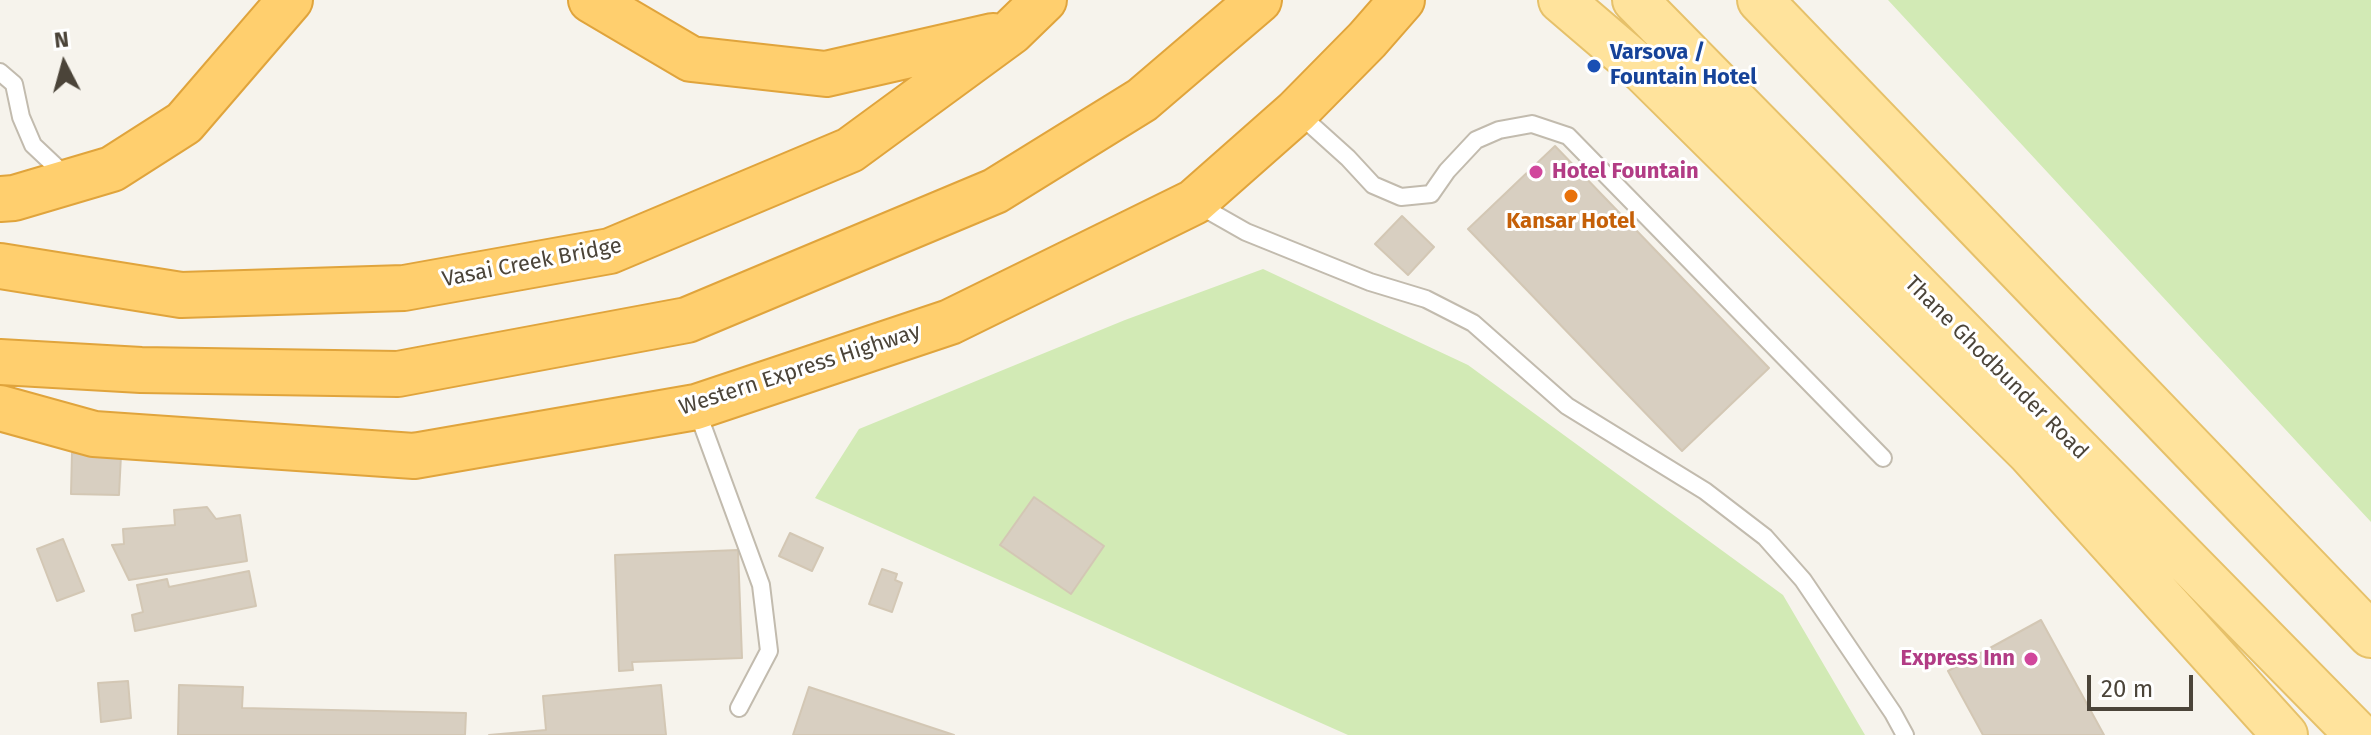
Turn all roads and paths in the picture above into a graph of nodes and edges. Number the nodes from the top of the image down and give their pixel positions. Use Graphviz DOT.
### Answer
graph roads {
  1 [pos="290,0"];
  2 [pos="591,0"];
  3 [pos="1044,0"];
  4 [pos="1259,0"];
  5 [pos="1402,0"];
  6 [pos="1561,0"];
  7 [pos="1635,0"];
  8 [pos="1760,0"];
  9 [pos="1011,32"];
  10 [pos="0,72"];
  11 [pos="1296,112"];
  12 [pos="72,181"];
  13 [pos="0,199"];
  14 [pos="1194,202"];
  15 [pos="0,266"];
  16 [pos="0,362"];
  17 [pos="696,407"];
  18 [pos="0,408"];
  19 [pos="1883,458"];
  20 [pos="2371,635"];
  21 [pos="739,708"];
  22 [pos="1905,735"];
  23 [pos="2285,735"];
  24 [pos="2358,735"];
  1 -- 12 [label="highway"];
  2 -- 9 [label="highway"];
  3 -- 9 [label="highway, Vasai Creek Bridge"];
  4 -- 16 [label="highway"];
  5 -- 11 [label="highway, Western Express Highway"];
  6 -- 23 [label="main road"];
  7 -- 24 [label="main road, Thane Ghodbunder Road"];
  8 -- 20 [label="main road"];
  9 -- 15 [label="highway, Vasai Creek Bridge"];
  10 -- 12 [label="lane"];
  11 -- 14 [label="highway, Western Express Highway"];
  11 -- 19 [label="lane"];
  12 -- 13 [label="highway"];
  14 -- 17 [label="highway, Western Express Highway"];
  14 -- 22 [label="lane"];
  17 -- 18 [label="highway, Western Express Highway"];
  17 -- 21 [label="lane"];
}
